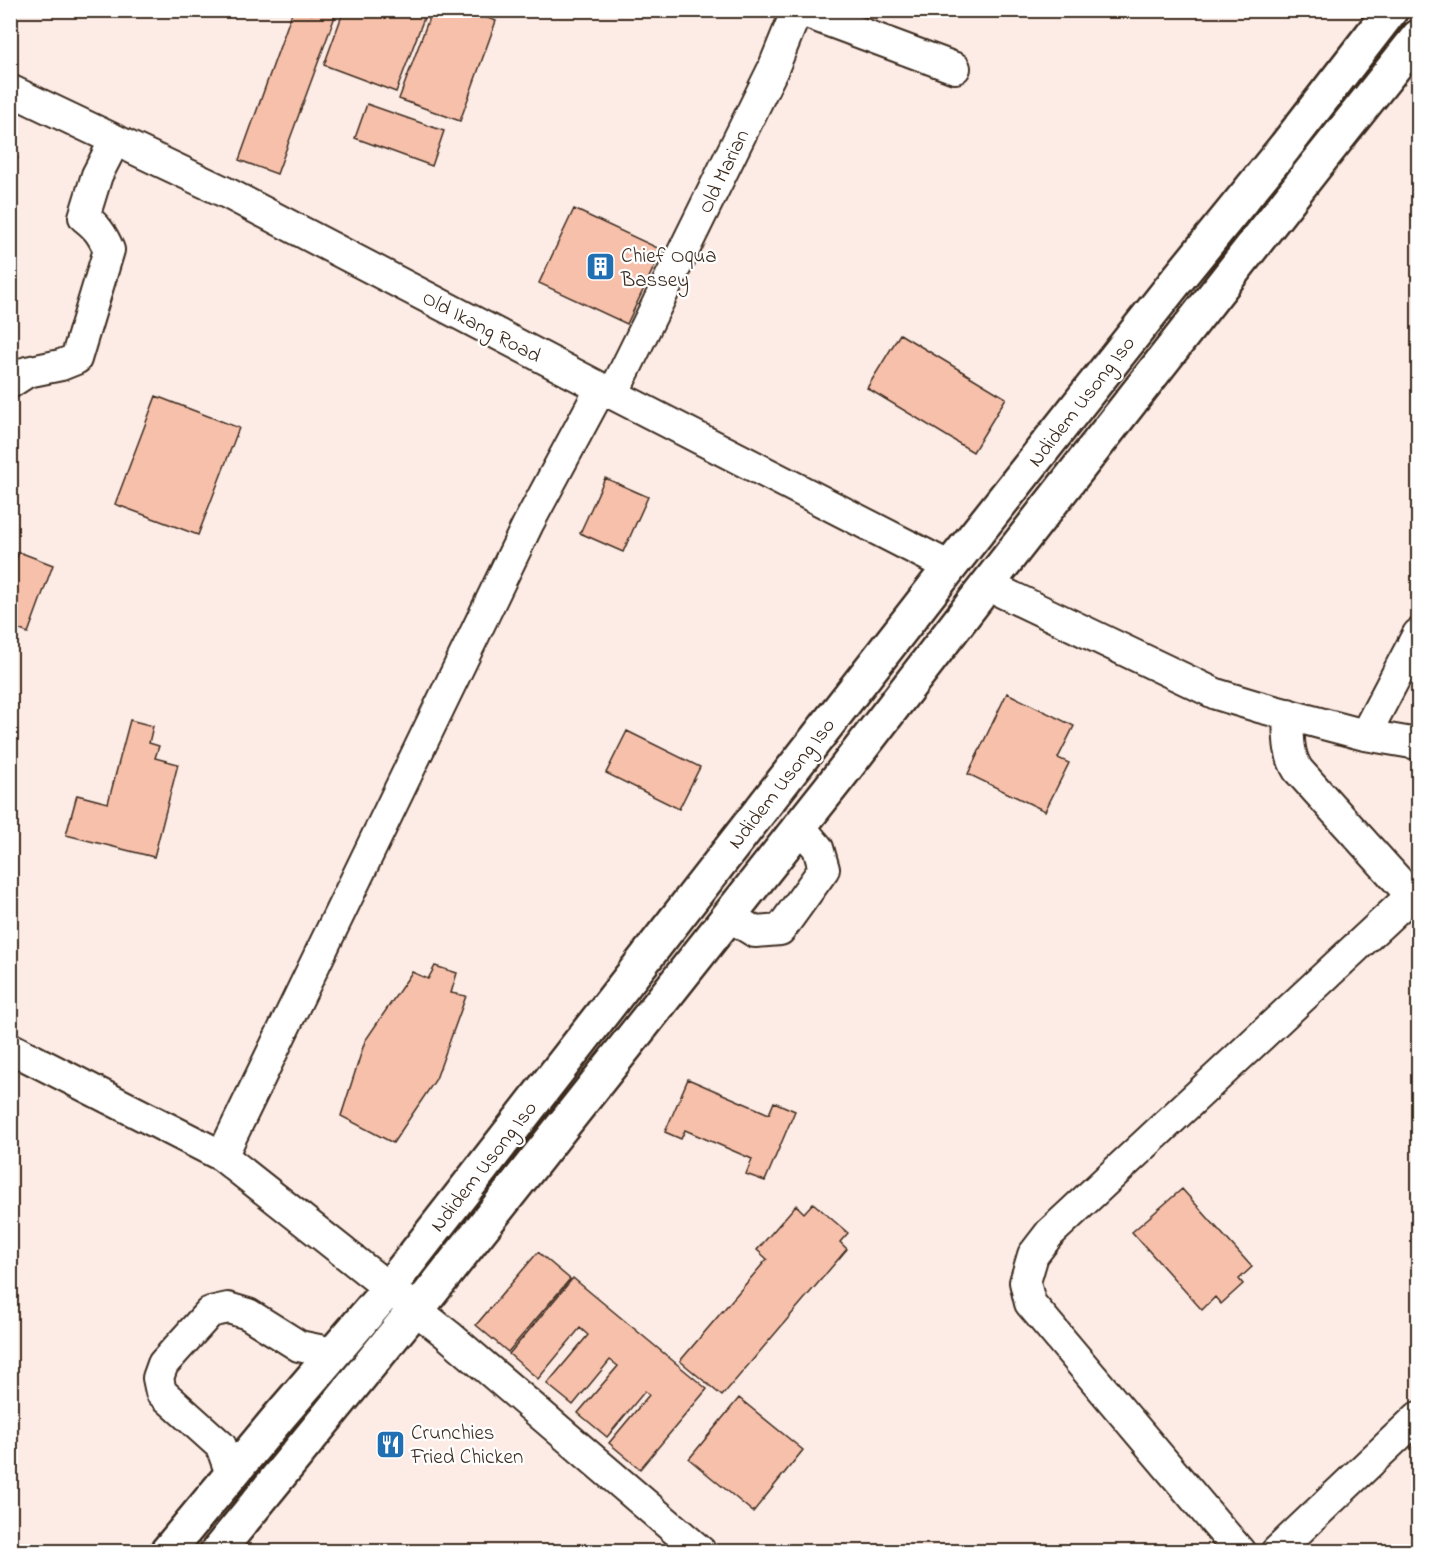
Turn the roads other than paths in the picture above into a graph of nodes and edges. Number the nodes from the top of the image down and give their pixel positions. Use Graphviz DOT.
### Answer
graph roads {
  1 [pos="798,10"];
  2 [pos="1391,10"];
  3 [pos="1419,37"];
  4 [pos="955,68"];
  5 [pos="10,90"];
  6 [pos="115,140"];
  7 [pos="10,383"];
  8 [pos="607,391"];
  9 [pos="950,567"];
  10 [pos="987,585"];
  11 [pos="1419,633"];
  12 [pos="1288,714"];
  13 [pos="1365,735"];
  14 [pos="1419,744"];
  15 [pos="800,827"];
  16 [pos="1415,899"];
  17 [pos="729,916"];
  18 [pos="10,1048"];
  19 [pos="222,1156"];
  20 [pos="388,1288"];
  21 [pos="417,1310"];
  22 [pos="333,1353"];
  23 [pos="1419,1418"];
  24 [pos="231,1474"];
  25 [pos="167,1551"];
  26 [pos="217,1551"];
  27 [pos="701,1551"];
  28 [pos="1240,1551"];
  29 [pos="1276,1551"];
  1 -- 4 [label="street"];
  1 -- 8 [label="street, Old Marian"];
  2 -- 9 [label="highway, Ndidem Usong Iso"];
  3 -- 10 [label="highway, Ndidem Usong Iso"];
  5 -- 6 [label="street, Old Ikang Road"];
  6 -- 7 [label="street"];
  6 -- 8 [label="street, Old Ikang Road"];
  8 -- 9 [label="street, Old Ikang Road"];
  8 -- 19 [label="street, Old Marian"];
  9 -- 20 [label="highway, Ndidem Usong Iso"];
  10 -- 12 [label="street"];
  10 -- 15 [label="highway, Ndidem Usong Iso"];
  11 -- 13 [label="street"];
  12 -- 13 [label="street"];
  12 -- 16 [label="street"];
  13 -- 14 [label="street"];
  15 -- 17 [label="highway, Ndidem Usong Iso"];
  15 -- 17 [label="street"];
  16 -- 28 [label="street"];
  17 -- 21 [label="highway, Ndidem Usong Iso"];
  18 -- 19 [label="street"];
  19 -- 20 [label="street"];
  20 -- 21 [label="street"];
  20 -- 22 [label="highway, Ndidem Usong Iso"];
  21 -- 26 [label="highway, Ndidem Usong Iso"];
  21 -- 27 [label="street"];
  22 -- 24 [label="highway, Ndidem Usong Iso"];
  22 -- 24 [label="street"];
  23 -- 29 [label="street"];
  24 -- 25 [label="highway, Ndidem Usong Iso"];
}
